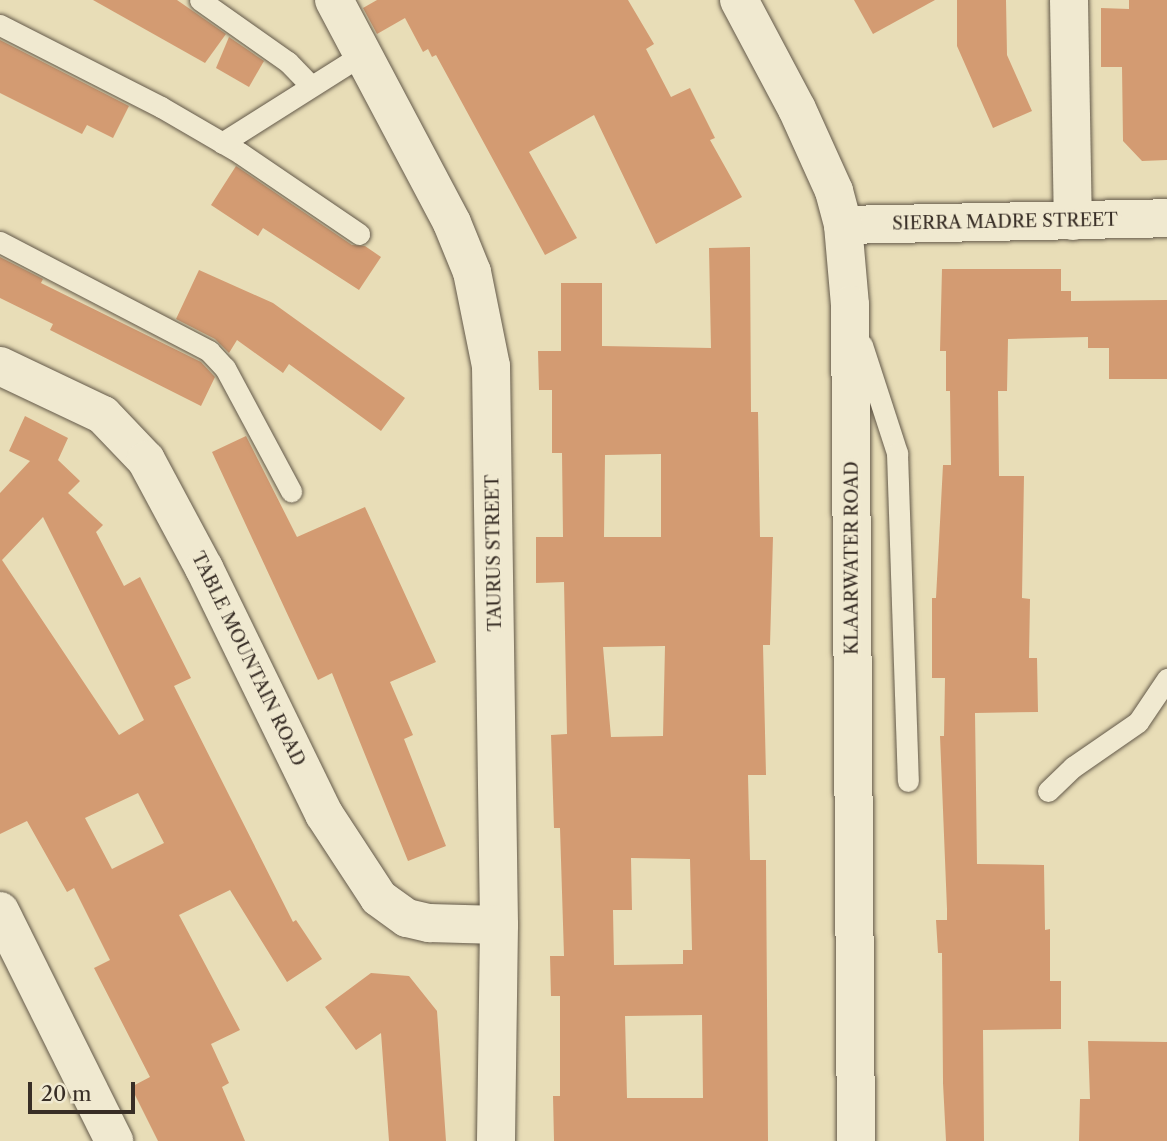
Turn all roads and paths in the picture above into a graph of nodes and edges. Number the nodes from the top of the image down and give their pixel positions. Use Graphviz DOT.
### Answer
graph roads {
  1 [pos="200,0"];
  2 [pos="334,0"];
  3 [pos="739,0"];
  4 [pos="1069,0"];
  5 [pos="0,25"];
  6 [pos="363,54"];
  7 [pos="311,86"];
  8 [pos="222,143"];
  9 [pos="1167,218"];
  10 [pos="1073,220"];
  11 [pos="843,225"];
  12 [pos="359,234"];
  13 [pos="0,242"];
  14 [pos="850,304"];
  15 [pos="0,366"];
  16 [pos="291,492"];
  17 [pos="1167,679"];
  18 [pos="908,781"];
  19 [pos="1048,791"];
  20 [pos="0,911"];
  21 [pos="499,925"];
  22 [pos="114,1141"];
  23 [pos="496,1141"];
  24 [pos="856,1141"];
  1 -- 7 [label="lane"];
  2 -- 6 [label="street, TAURUS STREET"];
  3 -- 11 [label="street, KLAARWATER ROAD"];
  4 -- 10 [label="street"];
  5 -- 8 [label="lane"];
  6 -- 7 [label="lane"];
  6 -- 21 [label="street, TAURUS STREET"];
  7 -- 8 [label="lane"];
  8 -- 12 [label="lane"];
  9 -- 10 [label="street, SIERRA MADRE STREET"];
  10 -- 11 [label="street, SIERRA MADRE STREET"];
  11 -- 14 [label="street, KLAARWATER ROAD"];
  13 -- 16 [label="lane"];
  14 -- 18 [label="lane"];
  14 -- 24 [label="street, KLAARWATER ROAD"];
  15 -- 21 [label="street, TABLE MOUNTAIN ROAD"];
  17 -- 19 [label="lane"];
  20 -- 22 [label="street"];
  21 -- 23 [label="street, TAURUS STREET"];
}
